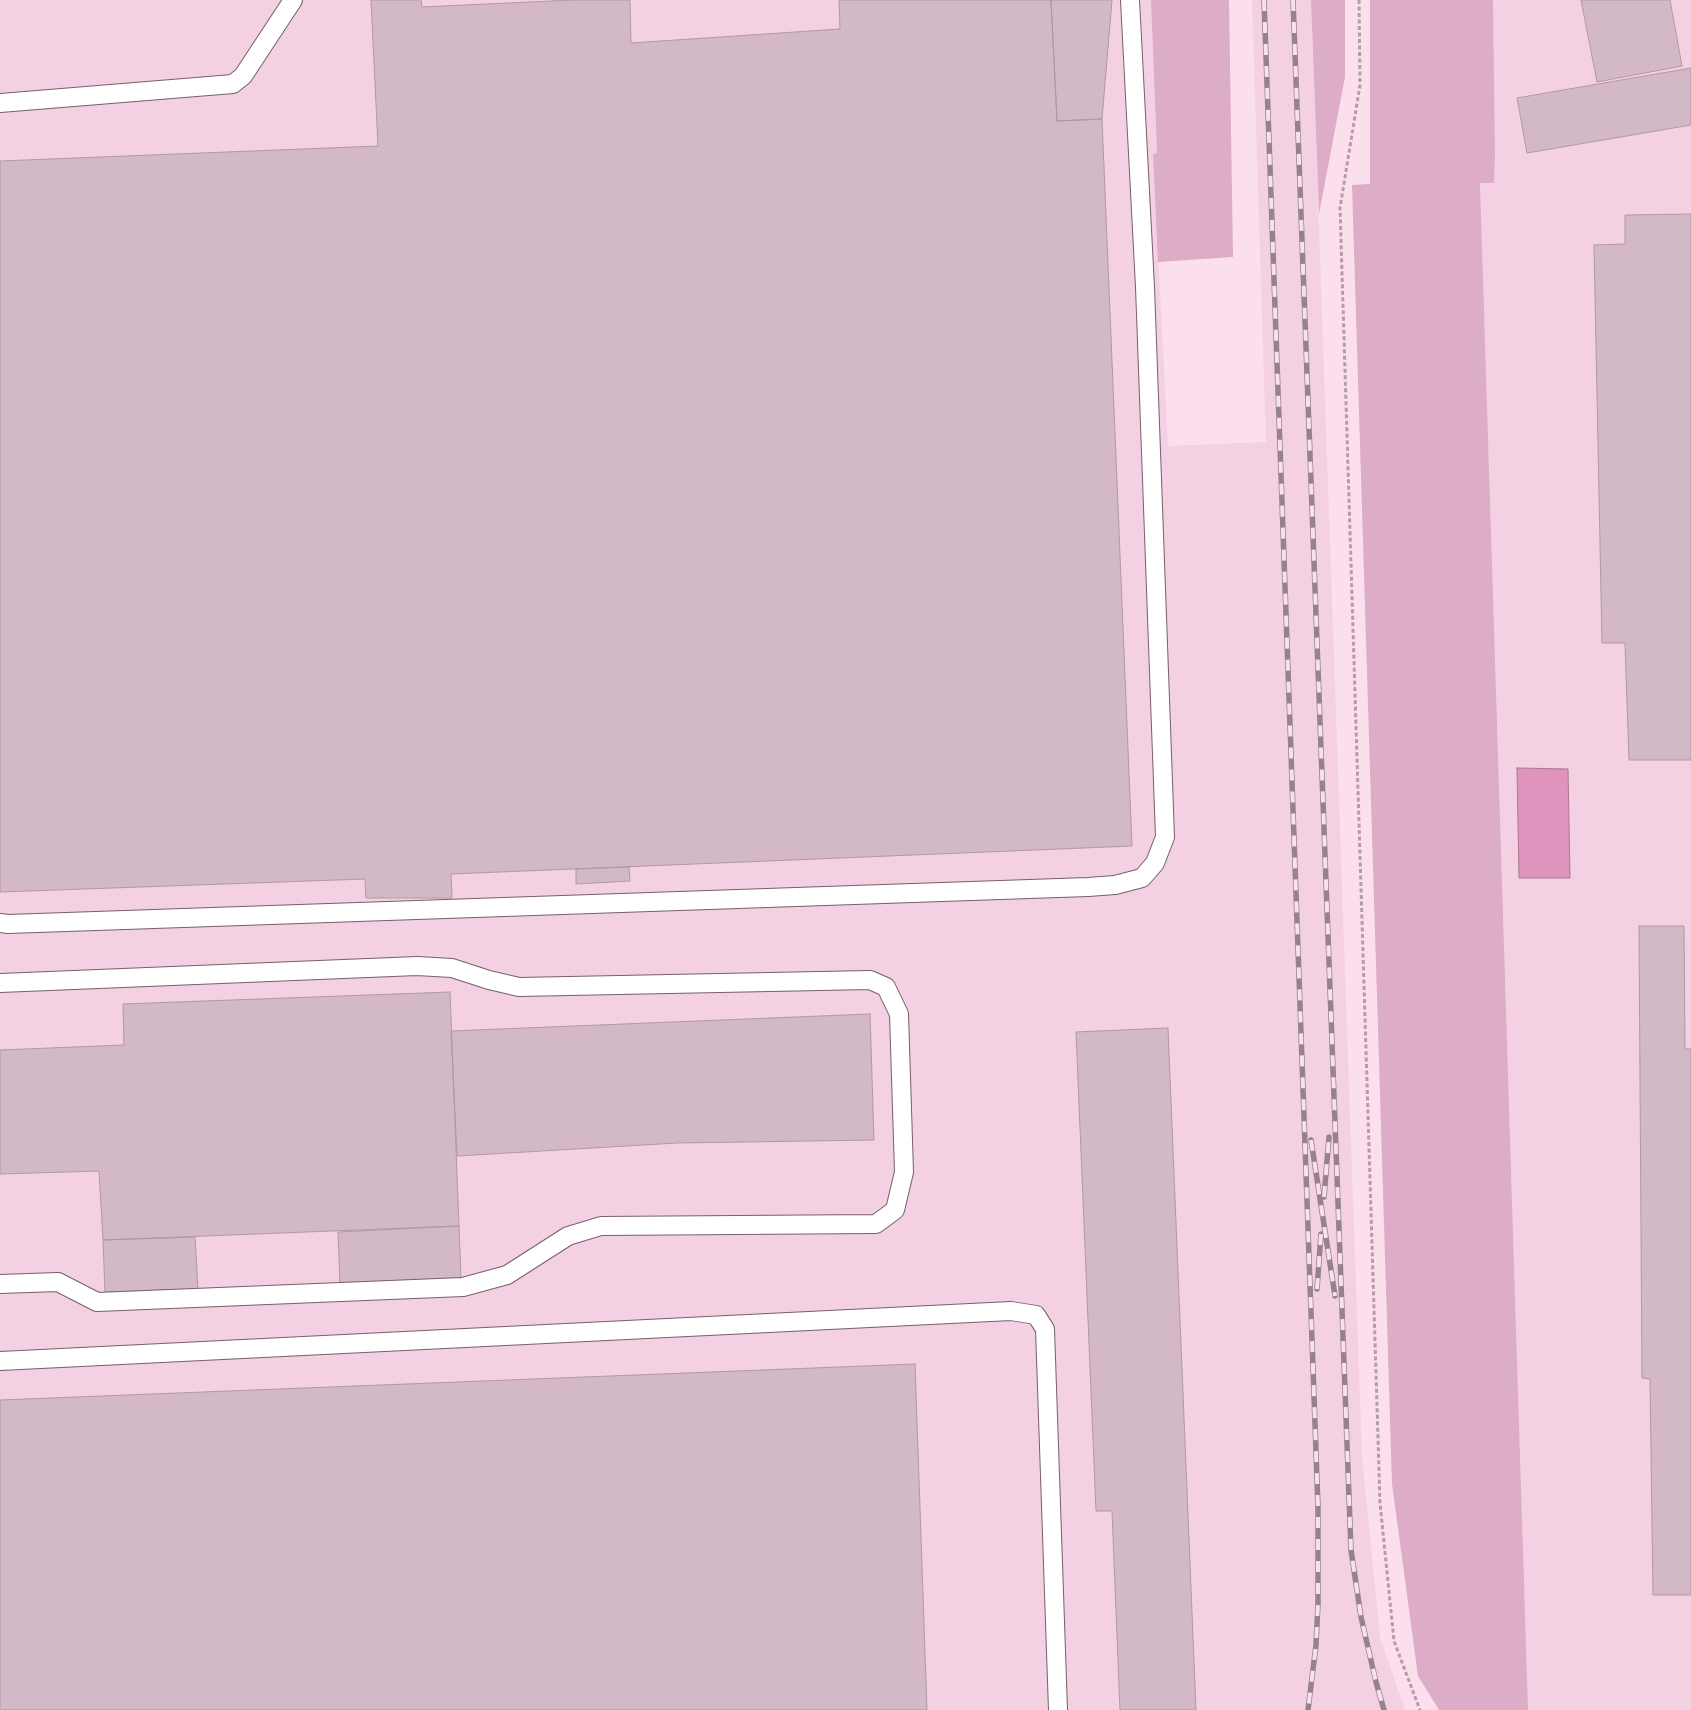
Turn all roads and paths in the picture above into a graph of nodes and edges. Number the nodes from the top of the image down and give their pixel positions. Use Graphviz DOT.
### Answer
graph roads {
  1 [pos="293,0"];
  2 [pos="1130,0"];
  3 [pos="1359,0"];
  4 [pos="0,103"];
  5 [pos="0,922"];
  6 [pos="0,983"];
  7 [pos="0,1284"];
  8 [pos="0,1361"];
  9 [pos="1058,1710"];
  10 [pos="1420,1710"];
  1 -- 4 [label="lane"];
  2 -- 5 [label="lane"];
  3 -- 10 [label="path"];
  6 -- 7 [label="lane"];
  8 -- 9 [label="lane"];
}
